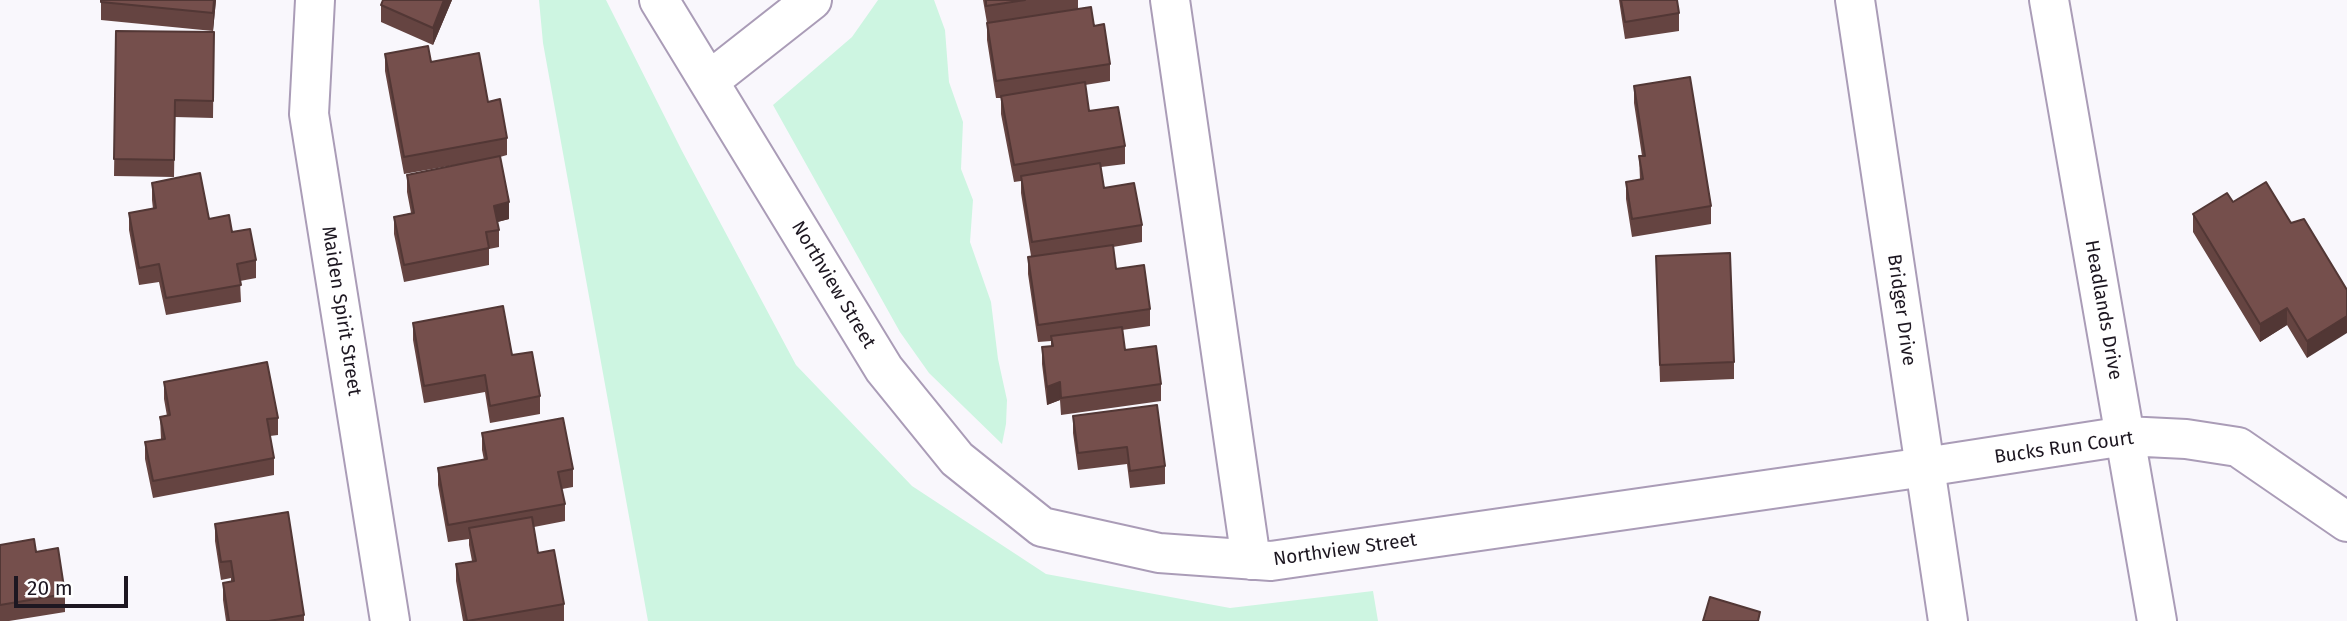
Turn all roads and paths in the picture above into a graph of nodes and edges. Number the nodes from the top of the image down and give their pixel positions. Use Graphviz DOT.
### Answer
graph roads {
  1 [pos="315,0"];
  2 [pos="659,0"];
  3 [pos="812,0"];
  4 [pos="1170,0"];
  5 [pos="1855,0"];
  6 [pos="2049,0"];
  7 [pos="709,81"];
  8 [pos="2125,436"];
  9 [pos="1925,467"];
  10 [pos="2347,522"];
  11 [pos="1251,560"];
  12 [pos="390,621"];
  13 [pos="1948,621"];
  14 [pos="2157,621"];
  1 -- 12 [label="street, Maiden Spirit Street"];
  2 -- 7 [label="street, Northview Street"];
  3 -- 7 [label="street"];
  4 -- 11 [label="street"];
  5 -- 9 [label="street, Bridger Drive"];
  6 -- 8 [label="street, Headlands Drive"];
  7 -- 11 [label="street, Northview Street"];
  8 -- 9 [label="street, Bucks Run Court"];
  8 -- 10 [label="street, Bucks Run Court"];
  8 -- 14 [label="street, Headlands Drive"];
  9 -- 11 [label="street, Northview Street"];
  9 -- 13 [label="street, Bridger Drive"];
}
